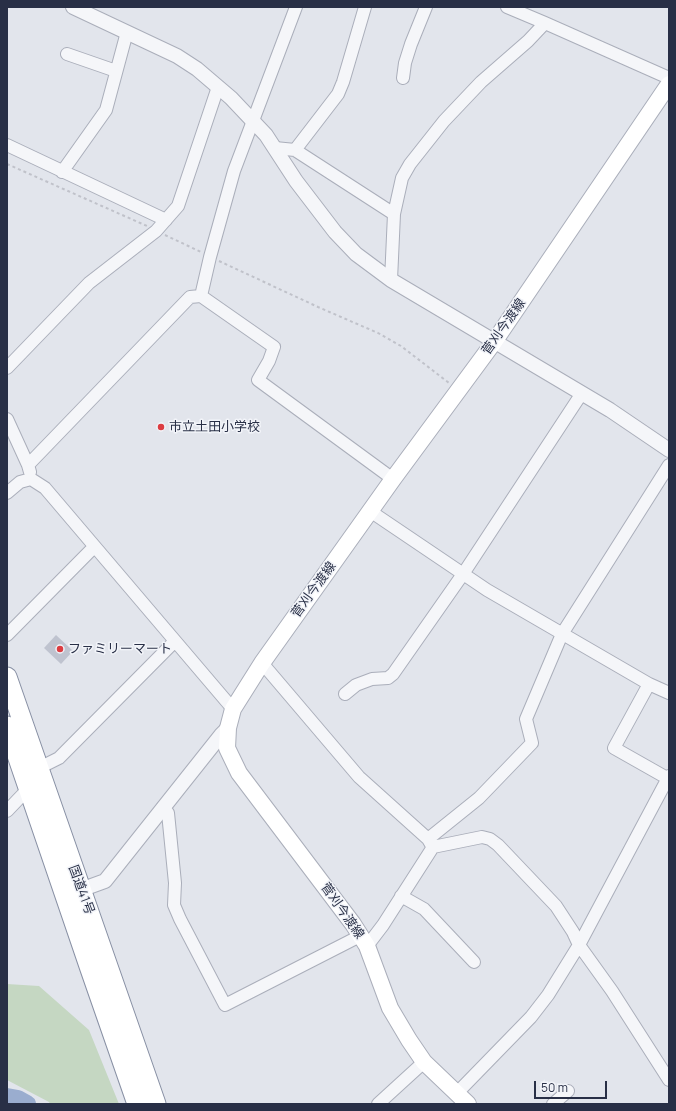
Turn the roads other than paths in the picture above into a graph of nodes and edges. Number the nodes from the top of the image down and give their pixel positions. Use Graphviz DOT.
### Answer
graph roads {
  1 [pos="73,7"];
  2 [pos="296,7"];
  3 [pos="365,7"];
  4 [pos="426,7"];
  5 [pos="507,7"];
  6 [pos="545,23"];
  7 [pos="127,32"];
  8 [pos="67,54"];
  9 [pos="116,71"];
  10 [pos="403,78"];
  11 [pos="669,78"];
  12 [pos="669,84"];
  13 [pos="218,87"];
  14 [pos="254,121"];
  15 [pos="7,146"];
  16 [pos="274,148"];
  17 [pos="295,150"];
  18 [pos="62,172"];
  19 [pos="394,214"];
  20 [pos="166,220"];
  21 [pos="391,280"];
  22 [pos="201,296"];
  23 [pos="494,342"];
  24 [pos="7,368"];
  25 [pos="582,393"];
  26 [pos="7,419"];
  27 [pos="669,450"];
  28 [pos="28,465"];
  29 [pos="669,465"];
  30 [pos="31,479"];
  31 [pos="393,479"];
  32 [pos="7,493"];
  33 [pos="370,511"];
  34 [pos="94,547"];
  35 [pos="463,574"];
  36 [pos="562,634"];
  37 [pos="7,635"];
  38 [pos="175,641"];
  39 [pos="262,663"];
  40 [pos="7,676"];
  41 [pos="650,684"];
  42 [pos="669,693"];
  43 [pos="345,694"];
  44 [pos="233,709"];
  45 [pos="7,726"];
  46 [pos="228,728"];
  47 [pos="39,768"];
  48 [pos="667,783"];
  49 [pos="28,789"];
  50 [pos="163,807"];
  51 [pos="7,811"];
  52 [pos="430,843"];
  53 [pos="73,893"];
  54 [pos="401,896"];
  55 [pos="364,941"];
  56 [pos="579,945"];
  57 [pos="474,962"];
  58 [pos="424,1062"];
  59 [pos="669,1080"];
  60 [pos="568,1091"];
  61 [pos="462,1099"];
  62 [pos="138,1104"];
  63 [pos="156,1104"];
  64 [pos="378,1104"];
  65 [pos="553,1104"];
  1 -- 7 [label="street"];
  2 -- 14 [label="street"];
  3 -- 17 [label="street"];
  4 -- 10 [label="street"];
  5 -- 6 [label="street"];
  6 -- 11 [label="street"];
  6 -- 19 [label="street"];
  7 -- 9 [label="street"];
  7 -- 13 [label="street"];
  8 -- 9 [label="street"];
  9 -- 18 [label="street"];
  12 -- 23 [label="main road, 菅刈今渡線"];
  13 -- 14 [label="street"];
  13 -- 20 [label="street"];
  14 -- 16 [label="street"];
  14 -- 22 [label="street"];
  15 -- 18 [label="street"];
  16 -- 17 [label="street"];
  16 -- 21 [label="street"];
  17 -- 19 [label="street"];
  18 -- 20 [label="street"];
  19 -- 21 [label="street"];
  20 -- 24 [label="street"];
  21 -- 23 [label="street"];
  22 -- 28 [label="street"];
  22 -- 31 [label="street"];
  23 -- 25 [label="street"];
  23 -- 31 [label="main road, 菅刈今渡線"];
  25 -- 27 [label="street"];
  25 -- 35 [label="street"];
  26 -- 28 [label="street"];
  28 -- 30 [label="street"];
  29 -- 36 [label="street"];
  30 -- 32 [label="street"];
  30 -- 34 [label="street"];
  31 -- 33 [label="main road, 菅刈今渡線"];
  33 -- 35 [label="street"];
  33 -- 39 [label="main road, 菅刈今渡線"];
  34 -- 37 [label="street"];
  34 -- 38 [label="street"];
  35 -- 36 [label="street"];
  35 -- 43 [label="street"];
  36 -- 41 [label="street"];
  36 -- 52 [label="street"];
  38 -- 44 [label="street"];
  38 -- 47 [label="street"];
  39 -- 44 [label="main road, 菅刈今渡線"];
  39 -- 52 [label="street"];
  40 -- 47 [label="highway, 国道41号"];
  41 -- 42 [label="street"];
  41 -- 48 [label="street"];
  44 -- 46 [label="main road, 菅刈今渡線"];
  45 -- 49 [label="highway, 国道41号"];
  46 -- 50 [label="street"];
  46 -- 55 [label="main road, 菅刈今渡線"];
  47 -- 53 [label="highway, 国道41号"];
  48 -- 56 [label="street"];
  49 -- 51 [label="street"];
  49 -- 53 [label="highway, 国道41号"];
  50 -- 53 [label="street"];
  50 -- 55 [label="street"];
  52 -- 54 [label="street"];
  52 -- 56 [label="street"];
  53 -- 62 [label="highway, 国道41号"];
  53 -- 63 [label="highway, 国道41号"];
  54 -- 55 [label="street"];
  54 -- 57 [label="street"];
  55 -- 58 [label="main road, 菅刈今渡線"];
  56 -- 59 [label="street"];
  56 -- 61 [label="street"];
  58 -- 61 [label="main road, 菅刈今渡線"];
  58 -- 64 [label="street"];
  60 -- 65 [label="street"];
}
